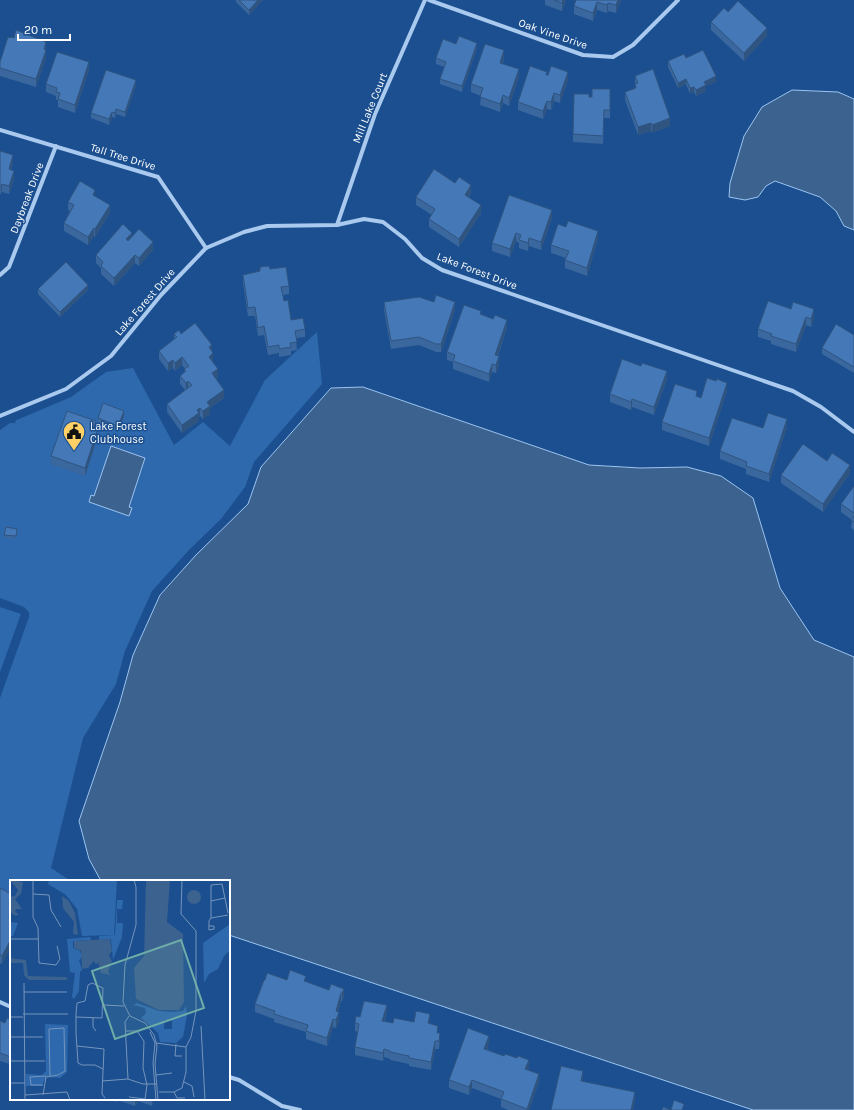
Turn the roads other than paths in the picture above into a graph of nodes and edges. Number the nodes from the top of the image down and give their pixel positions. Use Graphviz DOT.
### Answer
graph roads {
  1 [pos="425,0"];
  2 [pos="429,0"];
  3 [pos="678,0"];
  4 [pos="0,130"];
  5 [pos="56,146"];
  6 [pos="337,225"];
  7 [pos="206,248"];
  8 [pos="0,275"];
  9 [pos="0,414"];
  10 [pos="854,432"];
  11 [pos="0,1002"];
  12 [pos="10,1007"];
  13 [pos="230,1077"];
  14 [pos="300,1110"];
  1 -- 6 [label="street, Mill Lake Court"];
  2 -- 3 [label="street, Oak Vine Drive"];
  4 -- 5 [label="street, Tall Tree Drive"];
  5 -- 7 [label="street, Tall Tree Drive"];
  5 -- 8 [label="street, Daybreak Drive"];
  6 -- 7 [label="street, Lake Forest Drive"];
  6 -- 10 [label="street, Lake Forest Drive"];
  7 -- 9 [label="street, Lake Forest Drive"];
  11 -- 12 [label="street"];
  13 -- 14 [label="street"];
}
